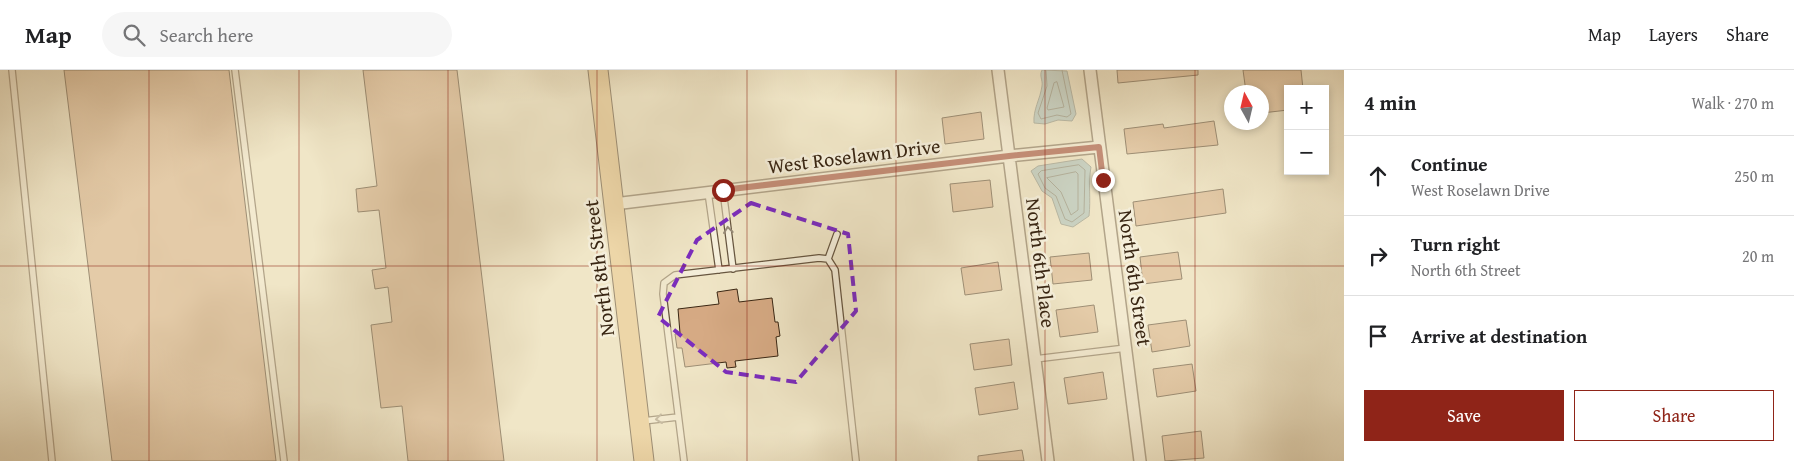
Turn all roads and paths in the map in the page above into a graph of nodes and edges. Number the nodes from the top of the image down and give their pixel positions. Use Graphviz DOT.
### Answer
graph roads {
  1 [pos="12,70"];
  2 [pos="235,70"];
  3 [pos="598,70"];
  4 [pos="998,70"];
  5 [pos="1090,70"];
  6 [pos="1099,147"];
  7 [pos="1009,156"];
  8 [pos="723,190"];
  9 [pos="708,192"];
  10 [pos="614,204"];
  11 [pos="836,234"];
  12 [pos="828,260"];
  13 [pos="733,269"];
  14 [pos="719,270"];
  15 [pos="1126,348"];
  16 [pos="1034,359"];
  17 [pos="678,417"];
  18 [pos="639,422"];
  19 [pos="52,461"];
  20 [pos="284,461"];
  21 [pos="644,461"];
  22 [pos="684,461"];
  23 [pos="856,461"];
  24 [pos="1048,461"];
  25 [pos="1140,461"];
  1 -- 19 [label="lane"];
  2 -- 20 [label="lane"];
  3 -- 10 [label="main road, North 8th Street"];
  4 -- 7 [label="street, North 6th Place"];
  5 -- 6 [label="street, North 6th Street"];
  6 -- 7 [label="street, West Roselawn Drive"];
  6 -- 15 [label="street, North 6th Street"];
  7 -- 8 [label="street, West Roselawn Drive"];
  7 -- 16 [label="street, North 6th Place"];
  8 -- 9 [label="street, West Roselawn Drive"];
  13 -- 8 [label="lane, one-way"];
  9 -- 10 [label="street, West Roselawn Drive"];
  9 -- 14 [label="lane"];
  10 -- 18 [label="main road, North 8th Street"];
  11 -- 12 [label="lane"];
  12 -- 13 [label="lane"];
  12 -- 23 [label="lane"];
  13 -- 14 [label="lane"];
  14 -- 17 [label="lane"];
  15 -- 16 [label="lane"];
  15 -- 25 [label="street, North 6th Street"];
  16 -- 24 [label="street, North 6th Place"];
  17 -- 18 [label="lane, one-way"];
  17 -- 22 [label="lane"];
  18 -- 21 [label="main road, North 8th Street"];
}
